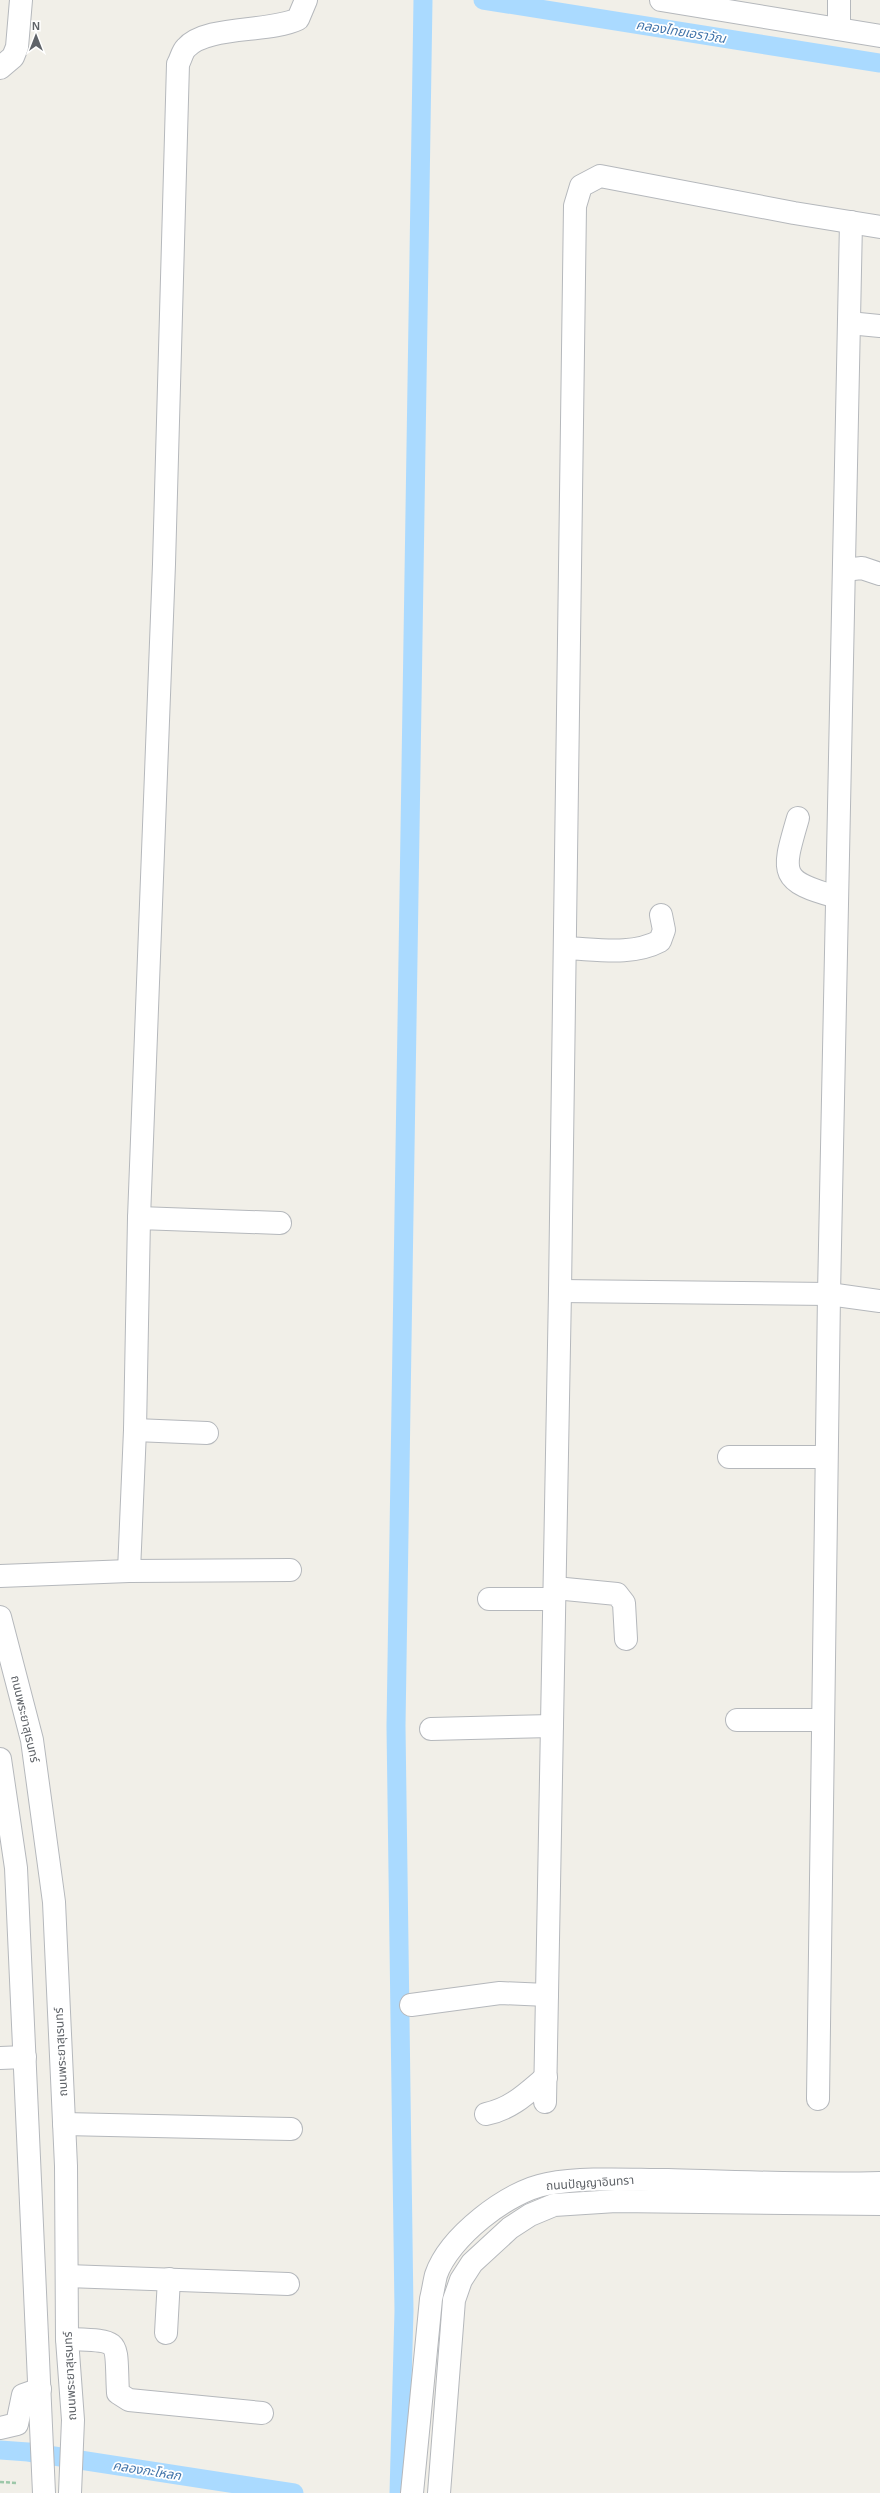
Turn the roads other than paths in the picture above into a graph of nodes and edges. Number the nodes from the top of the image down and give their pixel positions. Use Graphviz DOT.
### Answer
graph roads {
  1 [pos="21,0"];
  2 [pos="306,0"];
  3 [pos="661,0"];
  4 [pos="839,0"];
  5 [pos="735,6"];
  6 [pos="839,29"];
  7 [pos="880,36"];
  8 [pos="0,68"];
  9 [pos="851,222"];
  10 [pos="880,227"];
  11 [pos="849,323"];
  12 [pos="880,326"];
  13 [pos="844,570"];
  14 [pos="880,574"];
  15 [pos="798,818"];
  16 [pos="837,897"];
  17 [pos="660,915"];
  18 [pos="565,948"];
  19 [pos="139,1218"];
  20 [pos="280,1223"];
  21 [pos="560,1291"];
  22 [pos="829,1294"];
  23 [pos="880,1301"];
  24 [pos="135,1430"];
  25 [pos="207,1433"];
  26 [pos="729,1457"];
  27 [pos="826,1457"];
  28 [pos="290,1570"];
  29 [pos="129,1572"];
  30 [pos="0,1576"];
  31 [pos="555,1593"];
  32 [pos="489,1599"];
  33 [pos="0,1617"];
  34 [pos="626,1639"];
  35 [pos="737,1720"];
  36 [pos="823,1720"];
  37 [pos="552,1726"];
  38 [pos="431,1729"];
  39 [pos="0,1758"];
  40 [pos="547,1995"];
  41 [pos="411,2005"];
  42 [pos="25,2057"];
  43 [pos="0,2058"];
  44 [pos="546,2077"];
  45 [pos="818,2099"];
  46 [pos="545,2102"];
  47 [pos="486,2114"];
  48 [pos="64,2124"];
  49 [pos="291,2129"];
  50 [pos="880,2182"];
  51 [pos="880,2204"];
  52 [pos="67,2276"];
  53 [pos="169,2279"];
  54 [pos="288,2284"];
  55 [pos="166,2334"];
  56 [pos="67,2339"];
  57 [pos="40,2389"];
  58 [pos="262,2413"];
  59 [pos="0,2428"];
  60 [pos="440,2483"];
  61 [pos="413,2485"];
  62 [pos="70,2491"];
  63 [pos="44,2493"];
  1 -- 8 [label="street"];
  2 -- 19 [label="street"];
  3 -- 5 [label="street"];
  4 -- 6 [label="street"];
  5 -- 6 [label="street"];
  6 -- 7 [label="street"];
  9 -- 10 [label="street"];
  9 -- 11 [label="street"];
  9 -- 18 [label="street"];
  11 -- 12 [label="street"];
  11 -- 13 [label="street"];
  13 -- 14 [label="street"];
  13 -- 16 [label="street"];
  15 -- 16 [label="street"];
  16 -- 22 [label="street"];
  17 -- 18 [label="street"];
  18 -- 21 [label="street"];
  19 -- 20 [label="street"];
  19 -- 24 [label="street"];
  21 -- 22 [label="street"];
  21 -- 31 [label="street"];
  22 -- 23 [label="street"];
  22 -- 27 [label="street"];
  24 -- 25 [label="street"];
  24 -- 29 [label="street"];
  26 -- 27 [label="street"];
  27 -- 36 [label="street"];
  28 -- 29 [label="street"];
  29 -- 30 [label="street"];
  31 -- 32 [label="street"];
  31 -- 34 [label="street"];
  31 -- 37 [label="street"];
  33 -- 48 [label="street, ถนนพระยาสุเรนทร์"];
  35 -- 36 [label="street"];
  36 -- 45 [label="street"];
  37 -- 38 [label="street"];
  37 -- 40 [label="street"];
  39 -- 42 [label="street"];
  40 -- 41 [label="street"];
  40 -- 44 [label="street"];
  42 -- 43 [label="street"];
  42 -- 57 [label="street"];
  44 -- 46 [label="street"];
  44 -- 47 [label="street"];
  48 -- 49 [label="street"];
  48 -- 52 [label="street, ถนนพระยาสุเรนทร์"];
  50 -- 61 [label="street, ถนนปัญญาอินทรา"];
  51 -- 60 [label="street, ถนนปัญญาอินทรา"];
  52 -- 53 [label="street"];
  52 -- 56 [label="street, ถนนพระยาสุเรนทร์"];
  53 -- 54 [label="street"];
  53 -- 55 [label="street"];
  56 -- 58 [label="street"];
  56 -- 62 [label="street, ถนนพระยาสุเรนทร์"];
  57 -- 59 [label="street"];
  57 -- 63 [label="street"];
}
